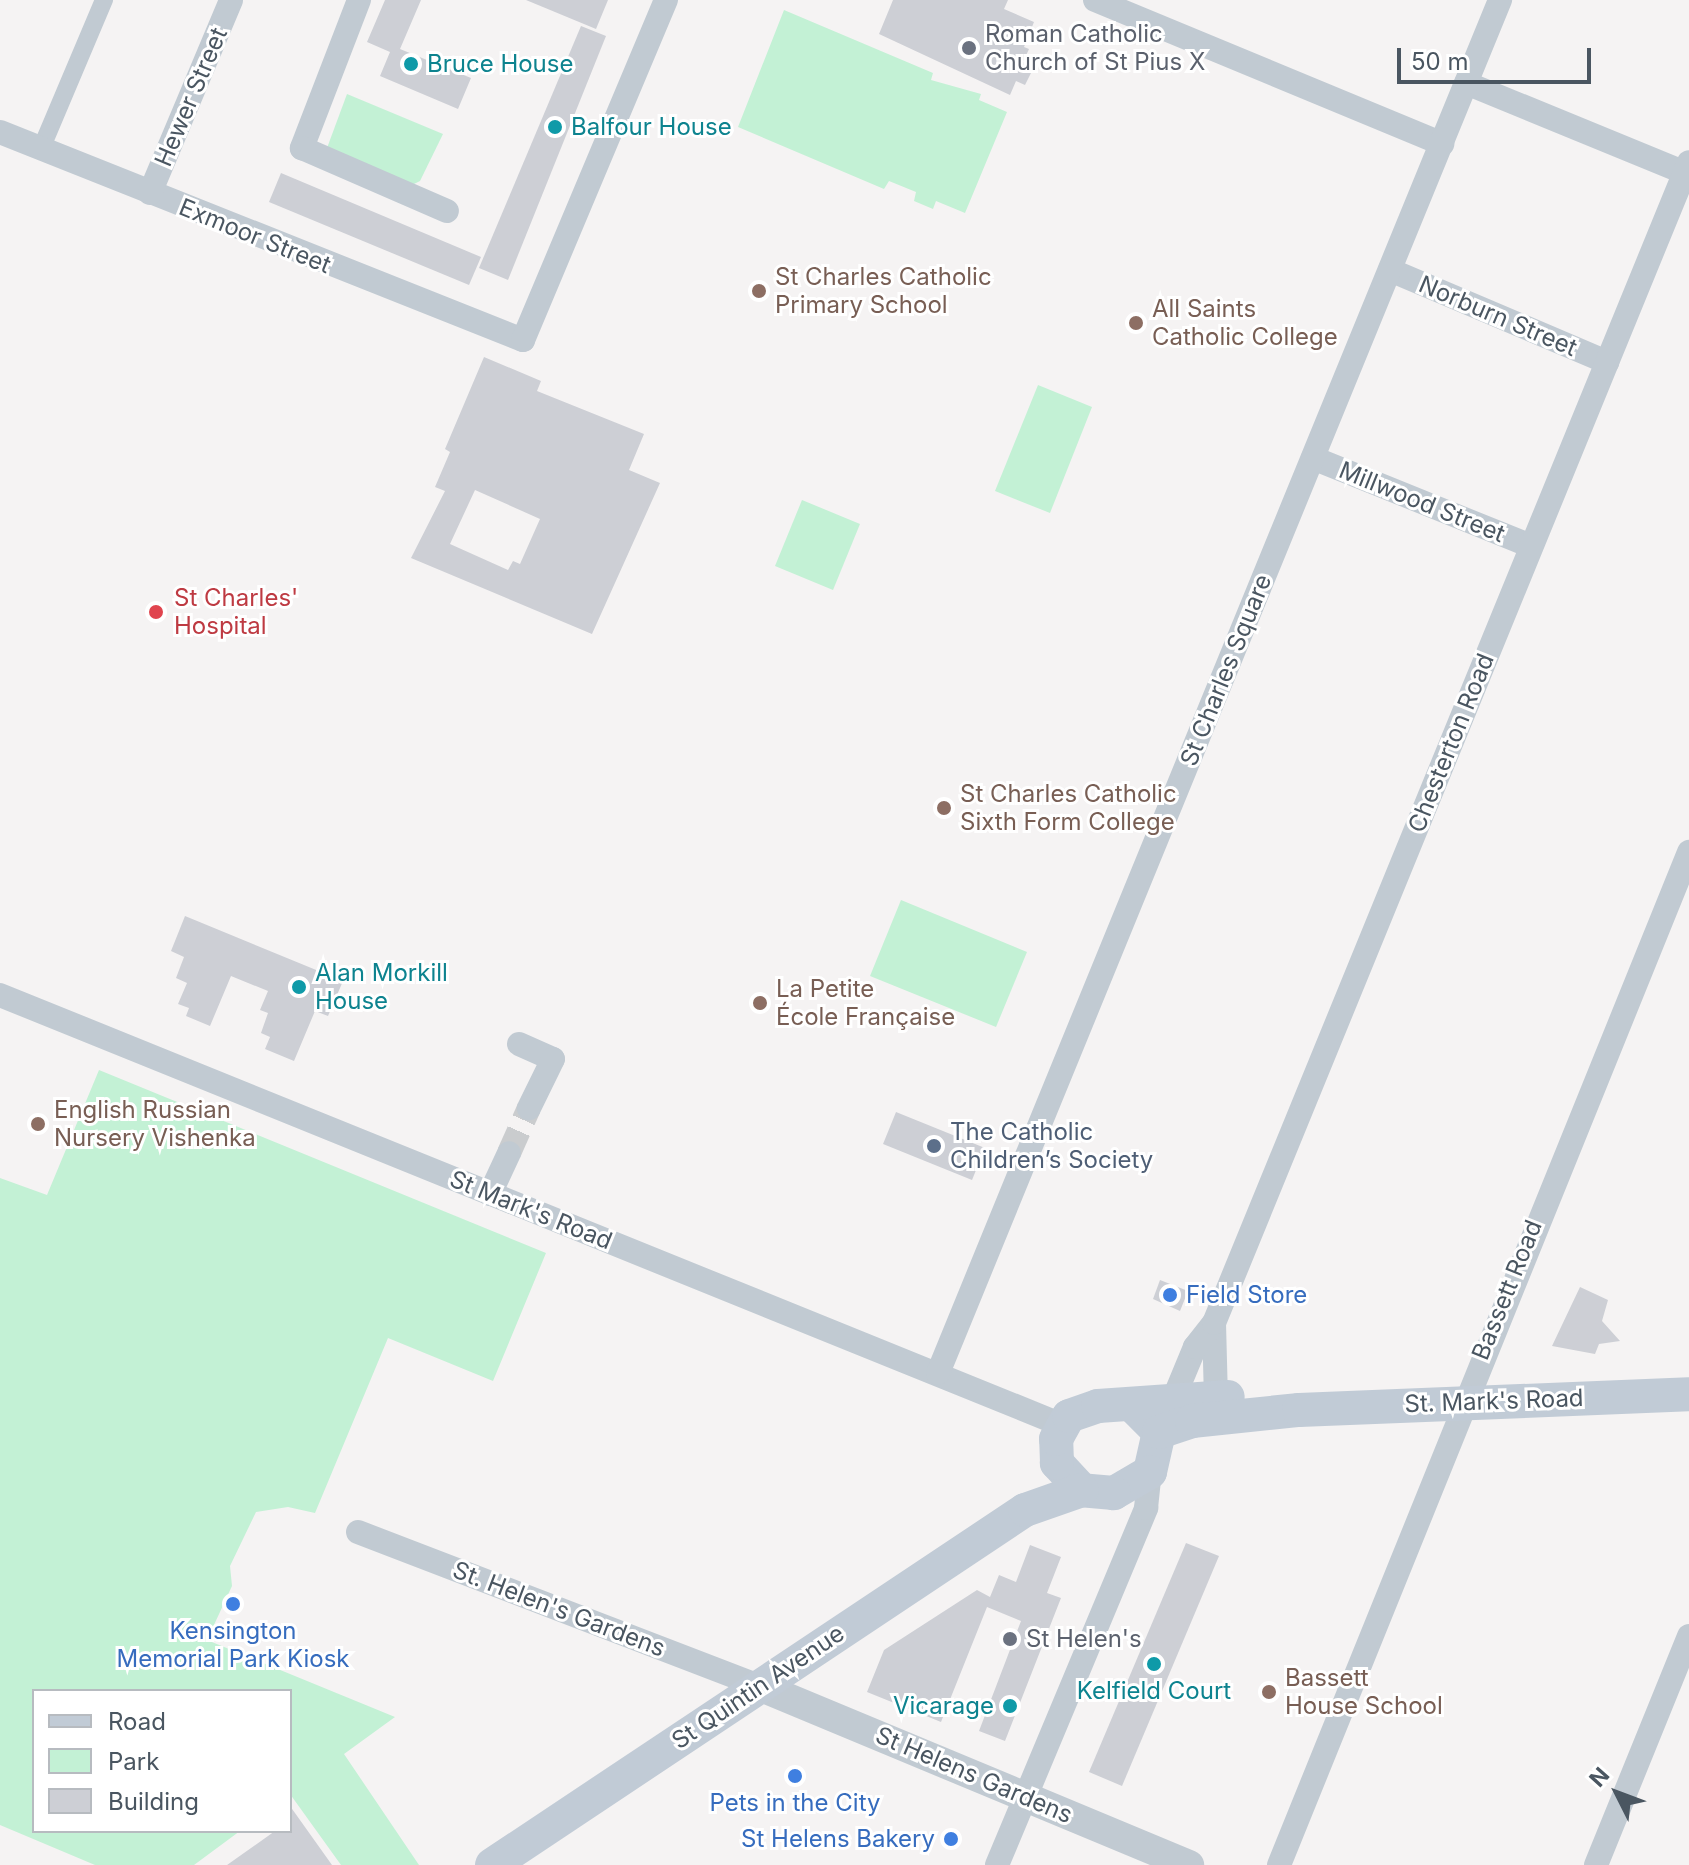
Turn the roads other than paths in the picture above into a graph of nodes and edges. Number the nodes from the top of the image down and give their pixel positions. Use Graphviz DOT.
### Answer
graph roads {
  1 [pos="104,0"];
  2 [pos="231,0"];
  3 [pos="359,0"];
  4 [pos="666,0"];
  5 [pos="1095,0"];
  6 [pos="1500,0"];
  7 [pos="1466,83"];
  8 [pos="0,132"];
  9 [pos="1442,144"];
  10 [pos="41,149"];
  11 [pos="1687,167"];
  12 [pos="150,193"];
  13 [pos="447,211"];
  14 [pos="1390,270"];
  15 [pos="1607,362"];
  16 [pos="1313,458"];
  17 [pos="1531,546"];
  18 [pos="1689,852"];
  19 [pos="0,995"];
  20 [pos="519,1044"];
  21 [pos="529,1108"];
  22 [pos="509,1153"];
  23 [pos="490,1194"];
  24 [pos="1214,1323"];
  25 [pos="938,1373"];
  26 [pos="1689,1394"];
  27 [pos="1216,1397"];
  28 [pos="1173,1400"];
  29 [pos="1462,1401"];
  30 [pos="1133,1406"];
  31 [pos="1299,1410"];
  32 [pos="1062,1425"];
  33 [pos="1159,1432"];
  34 [pos="1057,1463"];
  35 [pos="1150,1472"];
  36 [pos="1098,1491"];
  37 [pos="1025,1510"];
  38 [pos="1136,1527"];
  39 [pos="358,1532"];
  40 [pos="1689,1636"];
  41 [pos="759,1686"];
  42 [pos="1026,1797"];
  43 [pos="492,1865"];
  44 [pos="997,1865"];
  45 [pos="1189,1865"];
  46 [pos="1279,1865"];
  47 [pos="1596,1865"];
  1 -- 10 [label="street"];
  2 -- 12 [label="street, Hewer Street"];
  3 -- 13 [label="street"];
  4 -- 12 [label="street, Exmoor Street"];
  5 -- 9 [label="street"];
  6 -- 7 [label="street, St Charles Square"];
  7 -- 9 [label="street, St Charles Square"];
  7 -- 11 [label="street"];
  8 -- 10 [label="street, Exmoor Street"];
  9 -- 14 [label="street, St Charles Square"];
  10 -- 12 [label="street, Exmoor Street"];
  11 -- 15 [label="street, Chesterton Road"];
  14 -- 15 [label="street, Norburn Street"];
  14 -- 16 [label="street, St Charles Square"];
  15 -- 17 [label="street, Chesterton Road"];
  16 -- 17 [label="street, Millwood Street"];
  16 -- 25 [label="street, St Charles Square"];
  17 -- 24 [label="street, Chesterton Road"];
  18 -- 29 [label="street, Bassett Road"];
  19 -- 23 [label="street, St Mark's Road"];
  20 -- 21 [label="street"];
  22 -- 23 [label="street"];
  23 -- 25 [label="street, St Mark's Road"];
  24 -- 27 [label="street, Chesterton Road"];
  24 -- 28 [label="street, Chesterton Road"];
  25 -- 32 [label="street, St Mark's Road"];
  26 -- 29 [label="main road, St. Mark's Road"];
  27 -- 28 [label="main road, St. Mark's Road"];
  27 -- 31 [label="main road, St. Mark's Road"];
  28 -- 30 [label="main road, St. Mark's Road"];
  29 -- 31 [label="main road, St. Mark's Road"];
  29 -- 46 [label="street, Bassett Road"];
  30 -- 32 [label="main road"];
  30 -- 33 [label="main road"];
  31 -- 33 [label="main road, St. Mark's Road"];
  32 -- 34 [label="main road, St Quintin Avenue"];
  33 -- 35 [label="main road"];
  34 -- 36 [label="main road"];
  34 -- 37 [label="main road, St Quintin Avenue"];
  35 -- 36 [label="main road, St Quintin Avenue"];
  35 -- 38 [label="street"];
  36 -- 37 [label="main road, St Quintin Avenue"];
  36 -- 38 [label="street"];
  37 -- 41 [label="main road, St Quintin Avenue"];
  38 -- 42 [label="street"];
  39 -- 41 [label="street, St. Helen's Gardens"];
  40 -- 47 [label="street"];
  41 -- 42 [label="street, St Helens Gardens"];
  41 -- 43 [label="main road, St Quintin Avenue"];
  42 -- 44 [label="street"];
  42 -- 45 [label="street, St Helens Gardens"];
}
